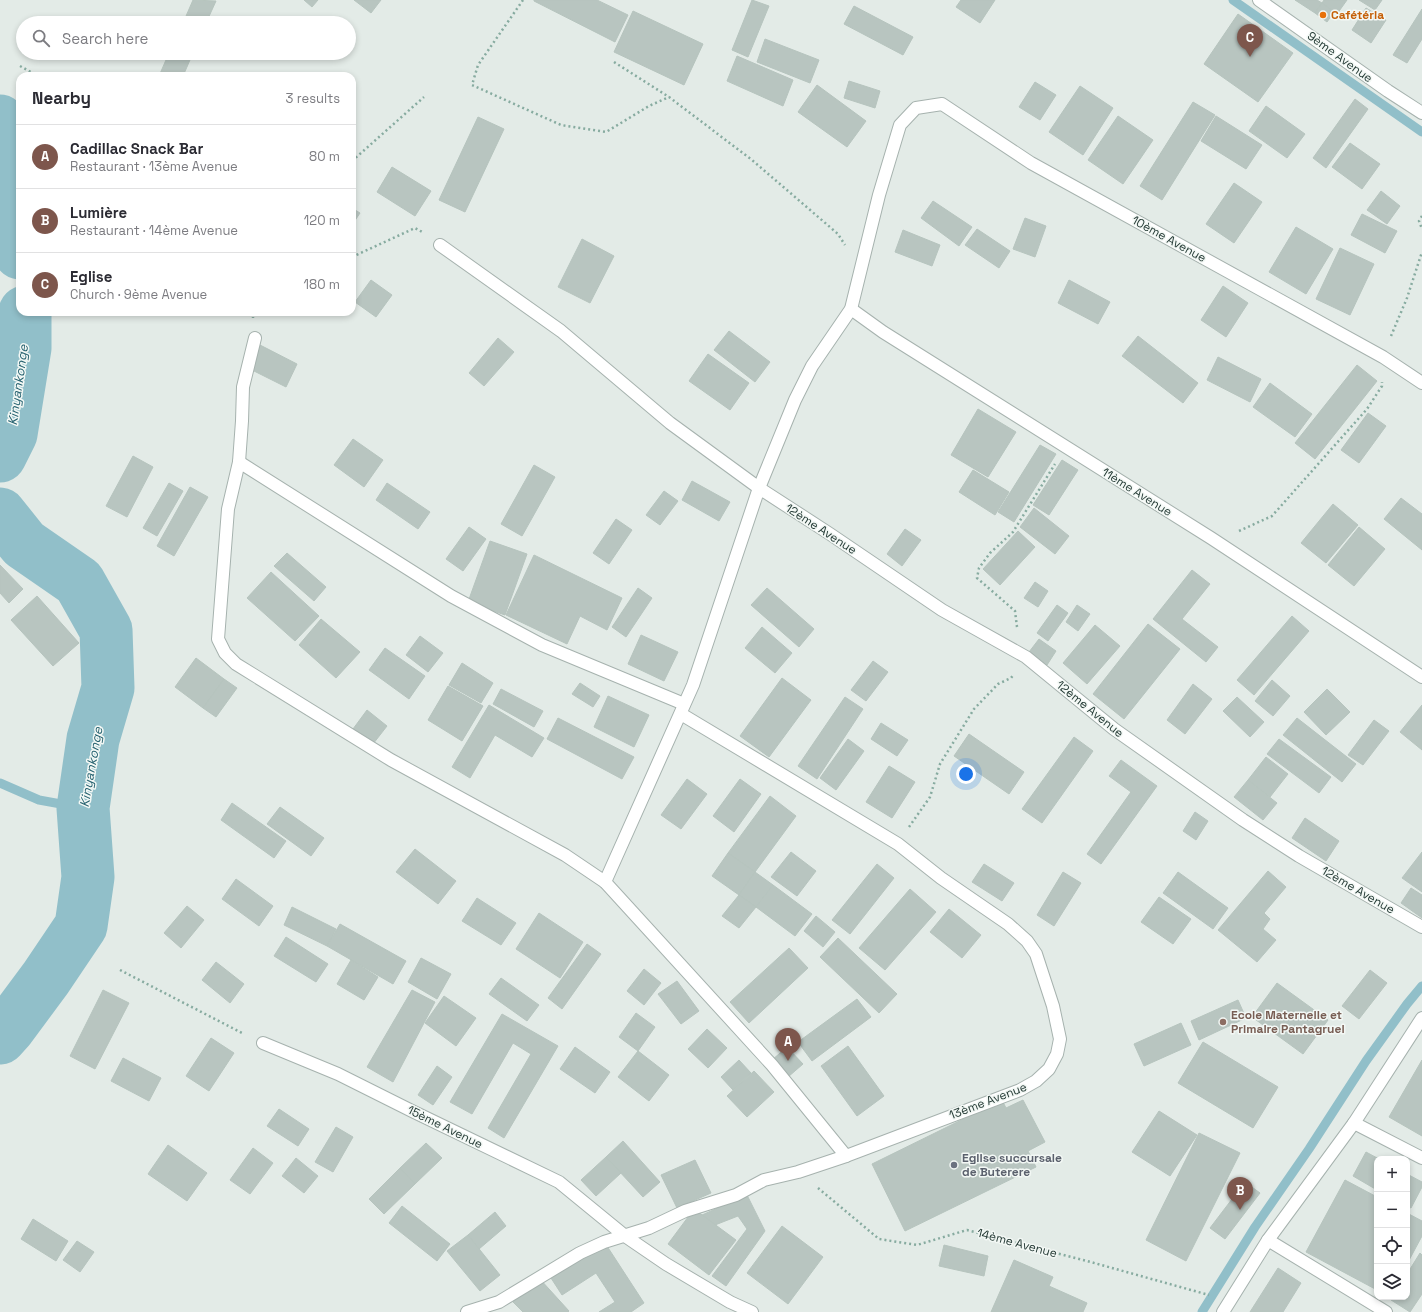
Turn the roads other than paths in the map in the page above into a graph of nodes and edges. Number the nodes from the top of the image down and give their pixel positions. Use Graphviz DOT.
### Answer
graph roads {
  1 [pos="1259,0"];
  2 [pos="1422,113"];
  3 [pos="440,244"];
  4 [pos="851,309"];
  5 [pos="255,338"];
  6 [pos="1422,383"];
  7 [pos="239,462"];
  8 [pos="759,488"];
  9 [pos="1422,677"];
  10 [pos="683,709"];
  11 [pos="605,882"];
  12 [pos="1422,927"];
  13 [pos="1422,1018"];
  14 [pos="263,1043"];
  15 [pos="1354,1123"];
  16 [pos="846,1156"];
  17 [pos="1422,1158"];
  18 [pos="626,1236"];
  19 [pos="1268,1240"];
  20 [pos="466,1312"];
  21 [pos="752,1312"];
  22 [pos="1222,1312"];
  23 [pos="1386,1312"];
  1 -- 2 [label="street, 9ème Avenue"];
  3 -- 8 [label="street, 12ème Avenue"];
  4 -- 6 [label="street, 10ème Avenue"];
  4 -- 8 [label="street"];
  4 -- 9 [label="street, 11ème Avenue"];
  5 -- 7 [label="street"];
  7 -- 10 [label="street, 13ème Avenue"];
  7 -- 11 [label="street"];
  8 -- 10 [label="street"];
  8 -- 12 [label="street, 12ème Avenue"];
  10 -- 11 [label="street"];
  10 -- 16 [label="street, 13ème Avenue"];
  11 -- 16 [label="street"];
  13 -- 15 [label="street"];
  14 -- 18 [label="street, 15ème Avenue"];
  15 -- 17 [label="street"];
  15 -- 19 [label="street"];
  16 -- 18 [label="street, 13ème Avenue"];
  18 -- 20 [label="street, 13ème Avenue"];
  18 -- 21 [label="street, 15ème Avenue"];
  19 -- 22 [label="street"];
  19 -- 23 [label="street"];
}
